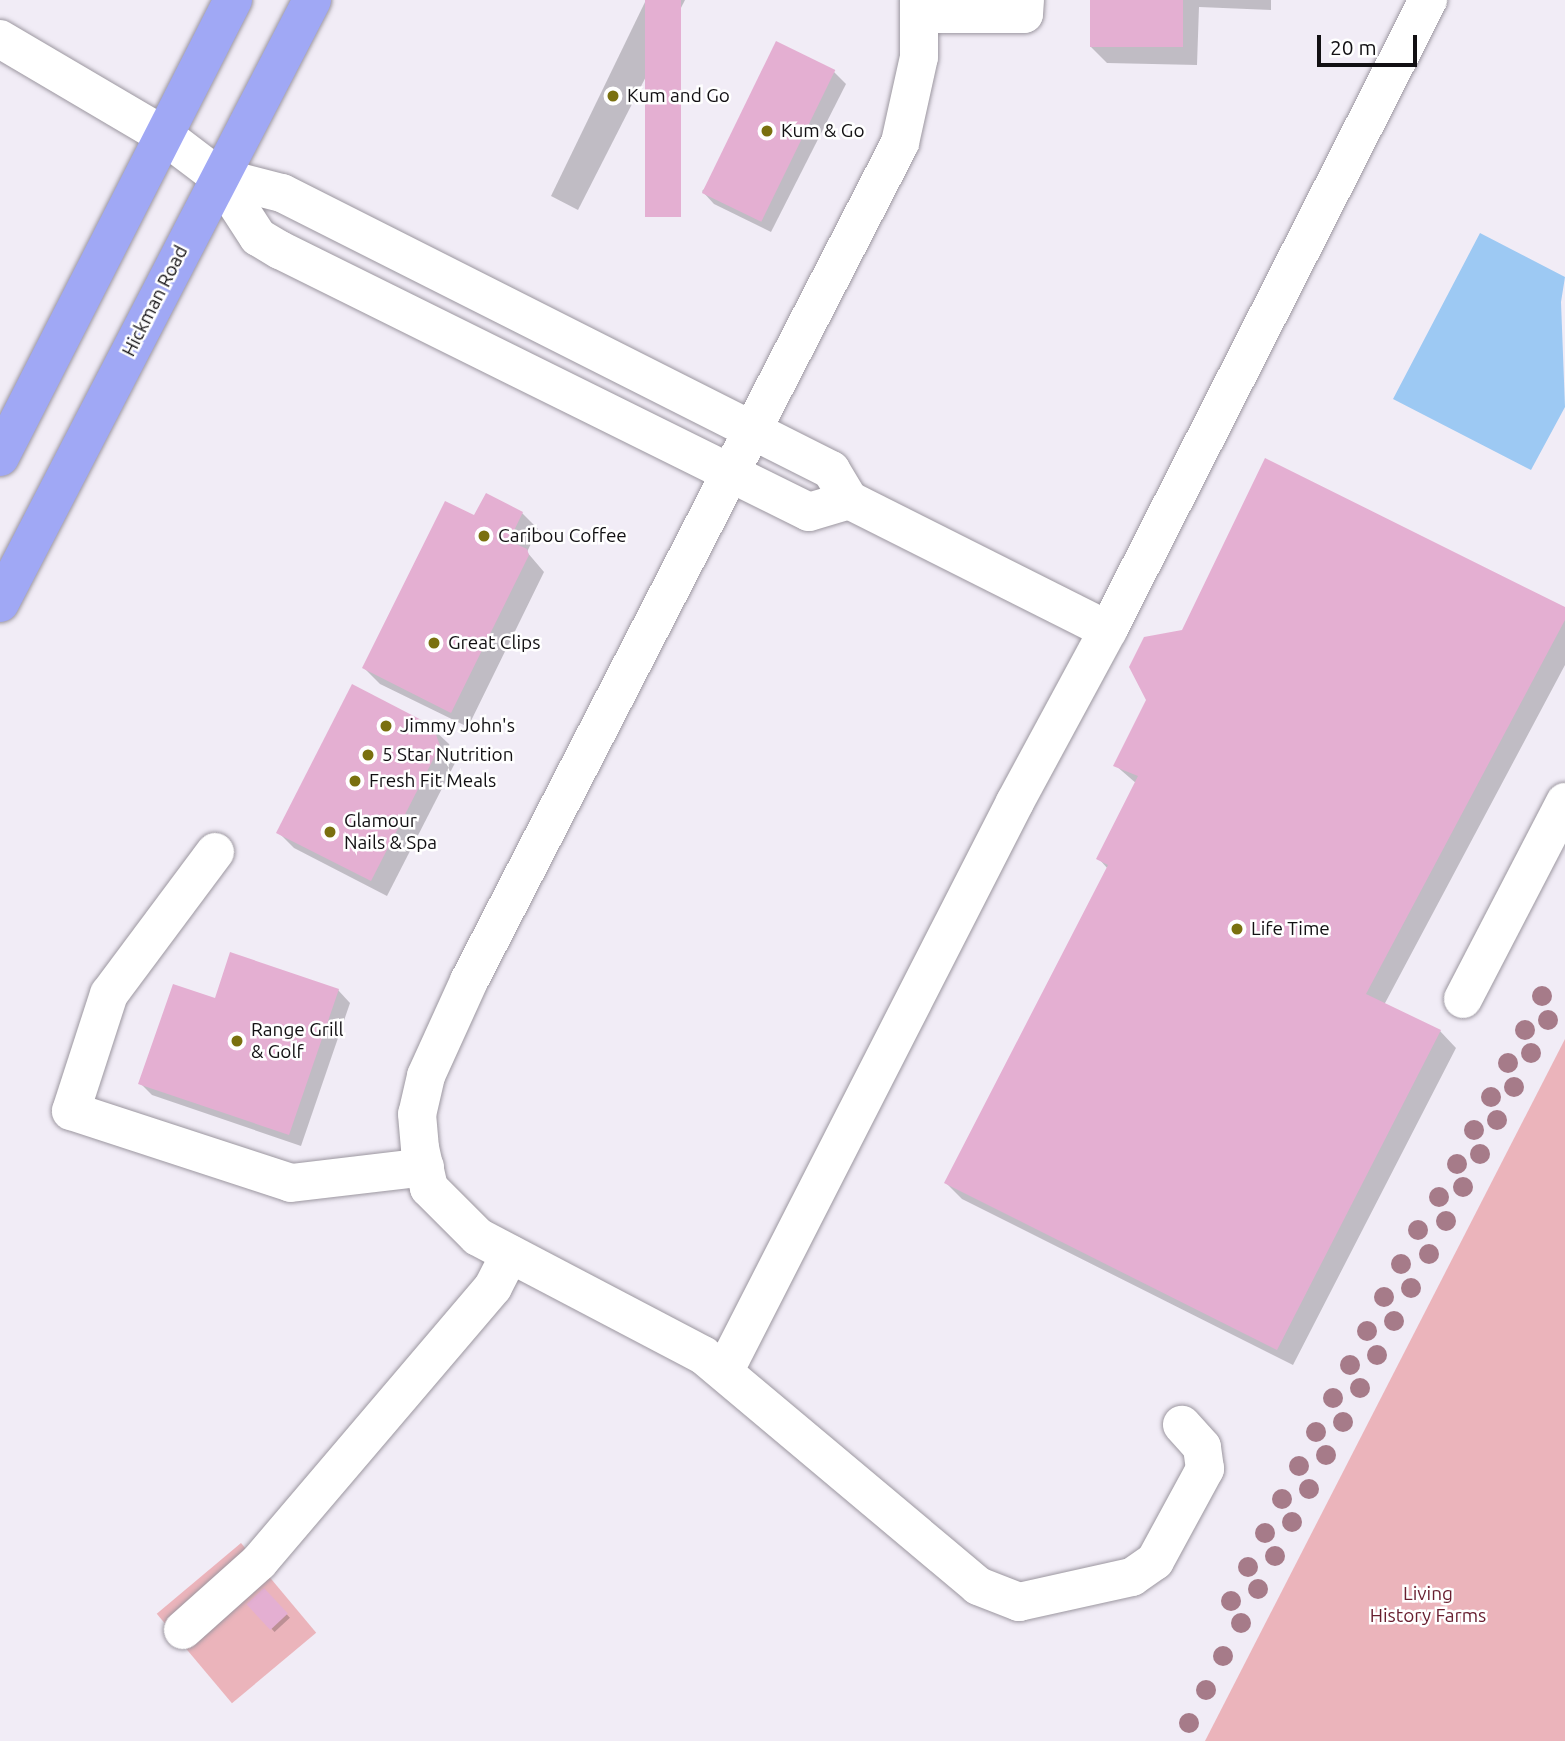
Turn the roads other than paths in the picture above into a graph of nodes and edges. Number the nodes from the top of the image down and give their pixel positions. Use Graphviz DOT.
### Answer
graph roads {
  1 [pos="233,0"];
  2 [pos="312,0"];
  3 [pos="1025,0"];
  4 [pos="1428,0"];
  5 [pos="919,7"];
  6 [pos="0,38"];
  7 [pos="165,136"];
  8 [pos="219,177"];
  9 [pos="750,432"];
  10 [pos="0,457"];
  11 [pos="729,473"];
  12 [pos="849,500"];
  13 [pos="0,603"];
  14 [pos="1108,630"];
  15 [pos="1565,802"];
  16 [pos="215,852"];
  17 [pos="1463,999"];
  18 [pos="425,1167"];
  19 [pos="509,1254"];
  20 [pos="724,1370"];
  21 [pos="1182,1425"];
  22 [pos="183,1630"];
  1 -- 7 [label="highway"];
  2 -- 8 [label="highway, Hickman Road"];
  3 -- 5 [label="lane"];
  4 -- 14 [label="lane"];
  5 -- 9 [label="lane"];
  6 -- 7 [label="lane"];
  7 -- 8 [label="lane"];
  7 -- 10 [label="highway"];
  8 -- 9 [label="lane"];
  8 -- 11 [label="lane"];
  8 -- 13 [label="highway, Hickman Road"];
  9 -- 11 [label="lane"];
  9 -- 12 [label="lane"];
  11 -- 12 [label="lane"];
  11 -- 18 [label="lane"];
  12 -- 14 [label="lane"];
  14 -- 20 [label="lane"];
  15 -- 17 [label="lane"];
  16 -- 18 [label="lane"];
  18 -- 19 [label="lane"];
  19 -- 20 [label="lane"];
  19 -- 22 [label="lane"];
  20 -- 21 [label="lane"];
}
